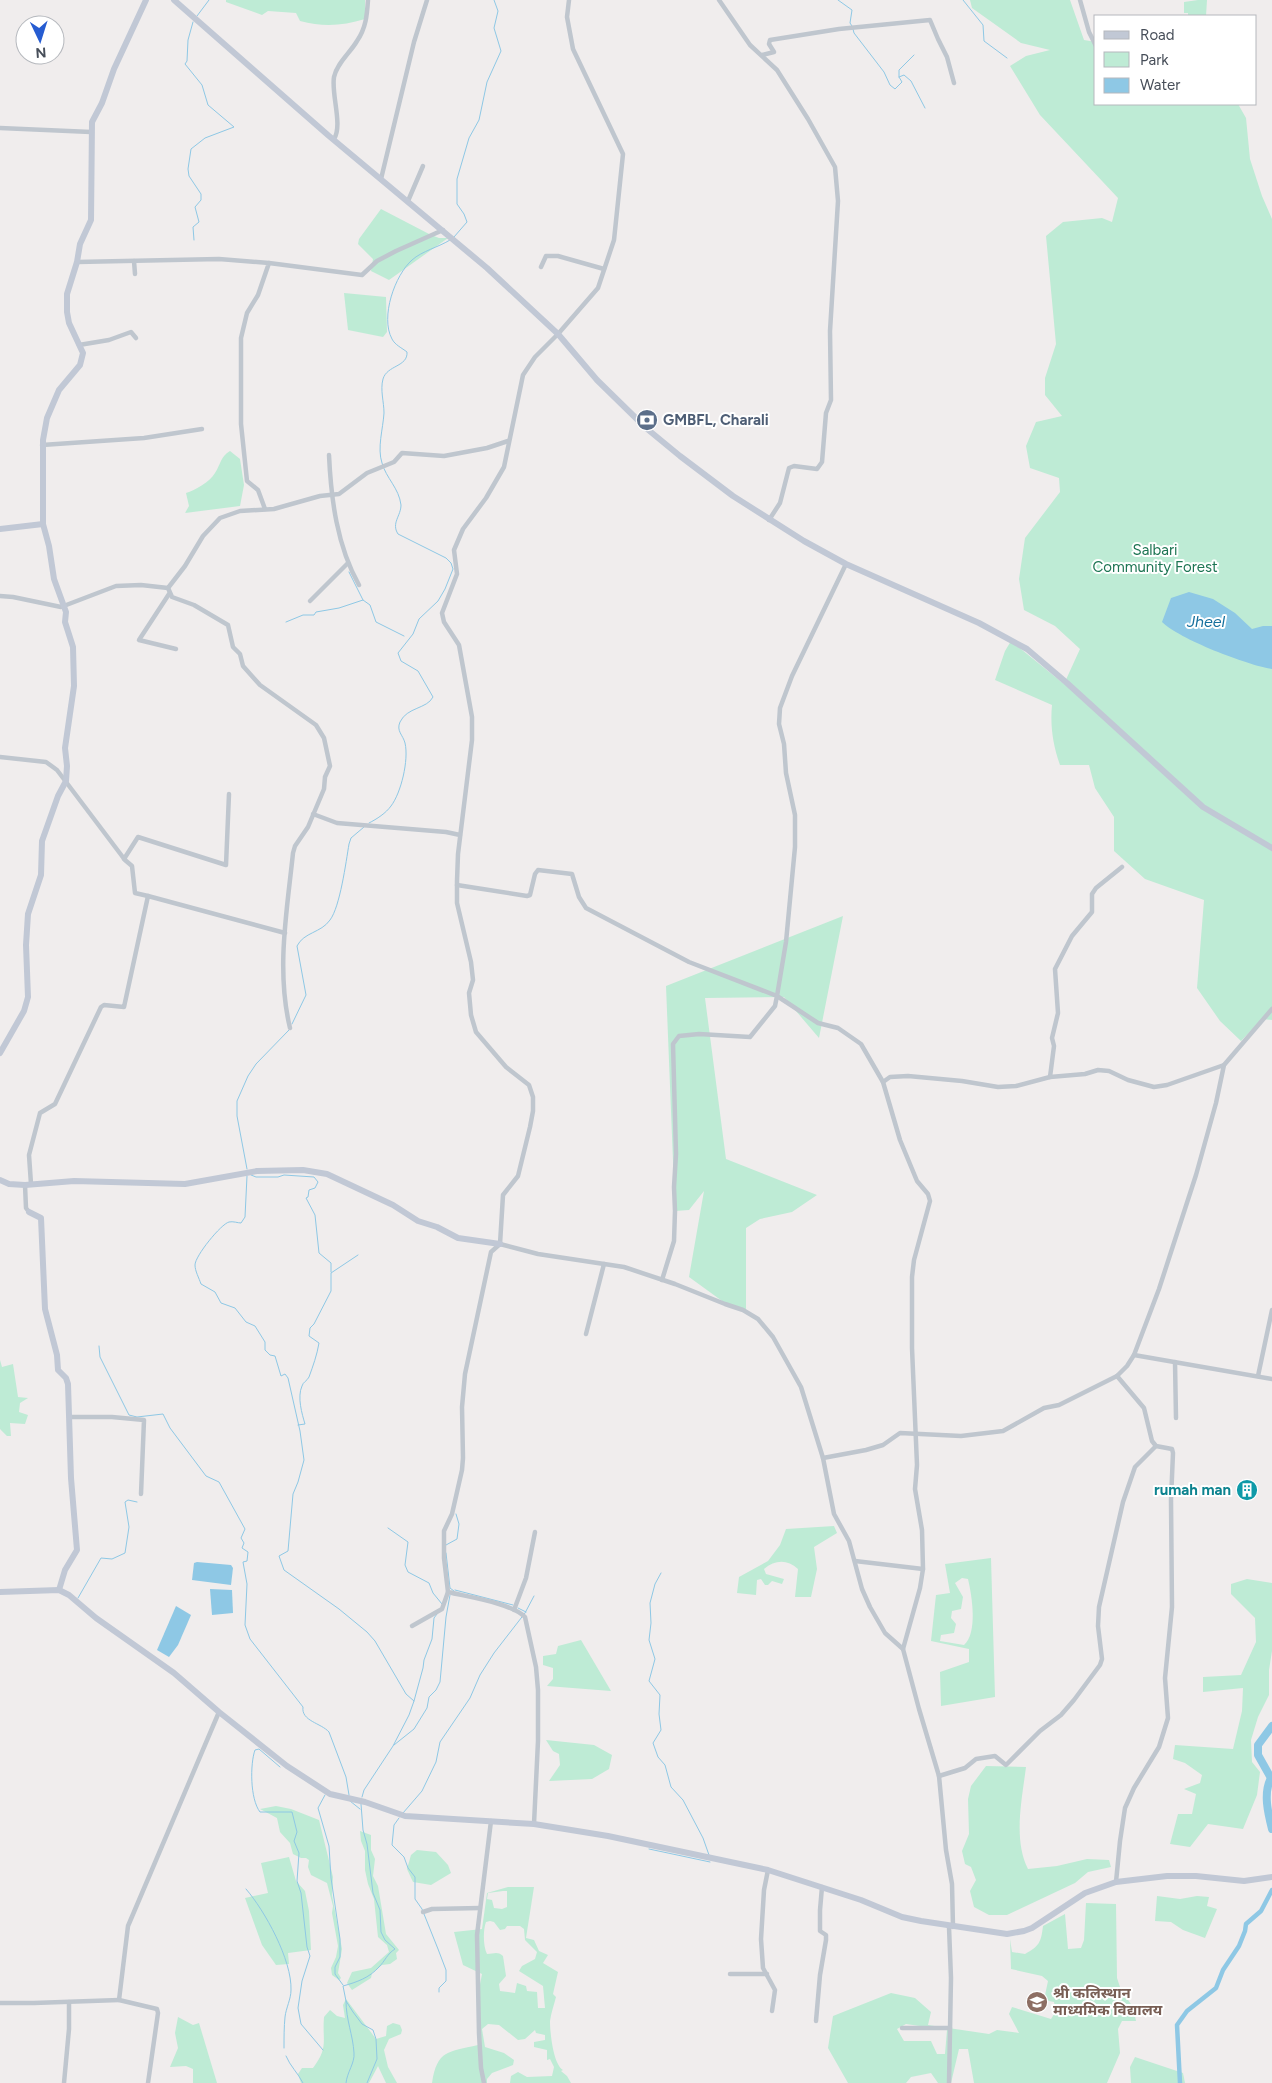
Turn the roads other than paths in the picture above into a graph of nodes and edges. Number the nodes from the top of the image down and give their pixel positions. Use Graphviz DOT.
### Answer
graph roads {
  1 [pos="146,0"];
  2 [pos="174,0"];
  3 [pos="368,0"];
  4 [pos="427,0"];
  5 [pos="570,0"];
  6 [pos="719,0"];
  7 [pos="1080,0"];
  8 [pos="1094,42"];
  9 [pos="762,55"];
  10 [pos="954,83"];
  11 [pos="0,128"];
  12 [pos="91,132"];
  13 [pos="334,139"];
  14 [pos="423,166"];
  15 [pos="381,179"];
  16 [pos="408,201"];
  17 [pos="443,230"];
  18 [pos="78,262"];
  19 [pos="134,262"];
  20 [pos="269,263"];
  21 [pos="541,267"];
  22 [pos="604,269"];
  23 [pos="135,274"];
  24 [pos="558,334"];
  25 [pos="136,338"];
  26 [pos="78,345"];
  27 [pos="202,429"];
  28 [pos="508,441"];
  29 [pos="42,445"];
  30 [pos="329,455"];
  31 [pos="331,496"];
  32 [pos="265,509"];
  33 [pos="769,520"];
  34 [pos="43,524"];
  35 [pos="0,529"];
  36 [pos="347,564"];
  37 [pos="846,564"];
  38 [pos="358,585"];
  39 [pos="168,588"];
  40 [pos="169,594"];
  41 [pos="0,596"];
  42 [pos="310,601"];
  43 [pos="63,605"];
  44 [pos="176,648"];
  45 [pos="0,757"];
  46 [pos="66,781"];
  47 [pos="229,794"];
  48 [pos="314,814"];
  49 [pos="460,835"];
  50 [pos="1272,848"];
  51 [pos="124,859"];
  52 [pos="1122,867"];
  53 [pos="457,885"];
  54 [pos="148,896"];
  55 [pos="285,933"];
  56 [pos="777,996"];
  57 [pos="1272,1009"];
  58 [pos="290,1028"];
  59 [pos="0,1053"];
  60 [pos="1224,1065"];
  61 [pos="1050,1077"];
  62 [pos="883,1082"];
  63 [pos="0,1180"];
  64 [pos="28,1184"];
  65 [pos="29,1212"];
  66 [pos="500,1244"];
  67 [pos="604,1264"];
  68 [pos="662,1280"];
  69 [pos="1272,1310"];
  70 [pos="586,1334"];
  71 [pos="1134,1355"];
  72 [pos="1175,1362"];
  73 [pos="1117,1376"];
  74 [pos="1258,1376"];
  75 [pos="1272,1379"];
  76 [pos="69,1417"];
  77 [pos="1176,1418"];
  78 [pos="916,1433"];
  79 [pos="1156,1446"];
  80 [pos="823,1458"];
  81 [pos="142,1494"];
  82 [pos="535,1532"];
  83 [pos="855,1561"];
  84 [pos="923,1569"];
  85 [pos="59,1590"];
  86 [pos="0,1592"];
  87 [pos="453,1593"];
  88 [pos="514,1610"];
  89 [pos="412,1626"];
  90 [pos="903,1649"];
  91 [pos="219,1712"];
  92 [pos="940,1776"];
  93 [pos="491,1821"];
  94 [pos="534,1824"];
  95 [pos="768,1870"];
  96 [pos="1272,1877"];
  97 [pos="1116,1882"];
  98 [pos="822,1888"];
  99 [pos="480,1908"];
  100 [pos="423,1912"];
  101 [pos="951,1927"];
  102 [pos="730,1974"];
  103 [pos="767,1974"];
  104 [pos="119,2000"];
  105 [pos="69,2002"];
  106 [pos="0,2003"];
  107 [pos="772,2011"];
  108 [pos="816,2021"];
  109 [pos="902,2028"];
  110 [pos="950,2028"];
  111 [pos="64,2083"];
  112 [pos="148,2083"];
  113 [pos="484,2083"];
  114 [pos="949,2083"];
  1 -- 12 [label="street"];
  2 -- 13 [label="street"];
  3 -- 13 [label="street"];
  4 -- 15 [label="street"];
  5 -- 22 [label="street"];
  6 -- 9 [label="street"];
  7 -- 8 [label="street"];
  9 -- 10 [label="street"];
  9 -- 33 [label="street"];
  11 -- 12 [label="street"];
  12 -- 18 [label="street"];
  13 -- 15 [label="street"];
  14 -- 16 [label="street"];
  15 -- 16 [label="street"];
  16 -- 17 [label="street"];
  17 -- 20 [label="street"];
  17 -- 24 [label="street"];
  18 -- 19 [label="street"];
  18 -- 26 [label="street"];
  19 -- 20 [label="street"];
  19 -- 23 [label="street"];
  20 -- 32 [label="street"];
  21 -- 22 [label="street"];
  22 -- 24 [label="street"];
  24 -- 28 [label="street"];
  24 -- 33 [label="street"];
  25 -- 26 [label="street"];
  26 -- 29 [label="street"];
  27 -- 29 [label="street"];
  28 -- 31 [label="street"];
  28 -- 49 [label="street"];
  29 -- 34 [label="street"];
  30 -- 31 [label="street"];
  31 -- 32 [label="street"];
  31 -- 36 [label="street"];
  32 -- 39 [label="street"];
  33 -- 37 [label="street"];
  34 -- 35 [label="street"];
  34 -- 43 [label="street"];
  36 -- 38 [label="street"];
  36 -- 42 [label="street"];
  37 -- 50 [label="street"];
  37 -- 56 [label="street"];
  39 -- 40 [label="street"];
  39 -- 43 [label="street"];
  40 -- 44 [label="street"];
  40 -- 48 [label="street"];
  41 -- 43 [label="street"];
  43 -- 46 [label="street"];
  45 -- 46 [label="street"];
  46 -- 51 [label="street"];
  46 -- 59 [label="street"];
  47 -- 51 [label="street"];
  48 -- 49 [label="street"];
  48 -- 55 [label="street"];
  49 -- 53 [label="street"];
  51 -- 54 [label="street"];
  52 -- 61 [label="street"];
  53 -- 56 [label="street"];
  53 -- 66 [label="street"];
  54 -- 55 [label="street"];
  54 -- 64 [label="street"];
  55 -- 58 [label="street"];
  56 -- 62 [label="street"];
  56 -- 68 [label="street"];
  57 -- 60 [label="street"];
  60 -- 61 [label="street"];
  60 -- 71 [label="street"];
  61 -- 62 [label="street"];
  62 -- 78 [label="street"];
  63 -- 64 [label="street"];
  64 -- 65 [label="street"];
  64 -- 66 [label="street"];
  65 -- 76 [label="street"];
  66 -- 67 [label="street"];
  66 -- 87 [label="street"];
  67 -- 68 [label="street"];
  67 -- 70 [label="street"];
  68 -- 80 [label="street"];
  69 -- 74 [label="street"];
  71 -- 72 [label="street"];
  71 -- 73 [label="street"];
  72 -- 74 [label="street"];
  72 -- 77 [label="street"];
  73 -- 78 [label="street"];
  73 -- 79 [label="street"];
  74 -- 75 [label="street"];
  76 -- 81 [label="street"];
  76 -- 85 [label="street"];
  78 -- 80 [label="street"];
  78 -- 84 [label="street"];
  79 -- 92 [label="street"];
  79 -- 97 [label="street"];
  80 -- 83 [label="street"];
  82 -- 88 [label="street"];
  83 -- 84 [label="street"];
  83 -- 90 [label="street"];
  84 -- 90 [label="street"];
  85 -- 86 [label="street"];
  85 -- 91 [label="street"];
  87 -- 88 [label="street"];
  87 -- 89 [label="street"];
  88 -- 94 [label="street"];
  90 -- 92 [label="street"];
  91 -- 93 [label="street"];
  91 -- 104 [label="street"];
  92 -- 101 [label="street"];
  93 -- 94 [label="street"];
  93 -- 99 [label="street"];
  94 -- 95 [label="street"];
  95 -- 98 [label="street"];
  95 -- 103 [label="street"];
  96 -- 97 [label="street"];
  97 -- 101 [label="street"];
  98 -- 101 [label="street"];
  98 -- 108 [label="street"];
  99 -- 100 [label="street"];
  99 -- 113 [label="street"];
  101 -- 110 [label="street"];
  102 -- 103 [label="street"];
  103 -- 107 [label="street"];
  104 -- 105 [label="street"];
  104 -- 112 [label="street"];
  105 -- 106 [label="street"];
  105 -- 111 [label="street"];
  109 -- 110 [label="street"];
  110 -- 114 [label="street"];
}
